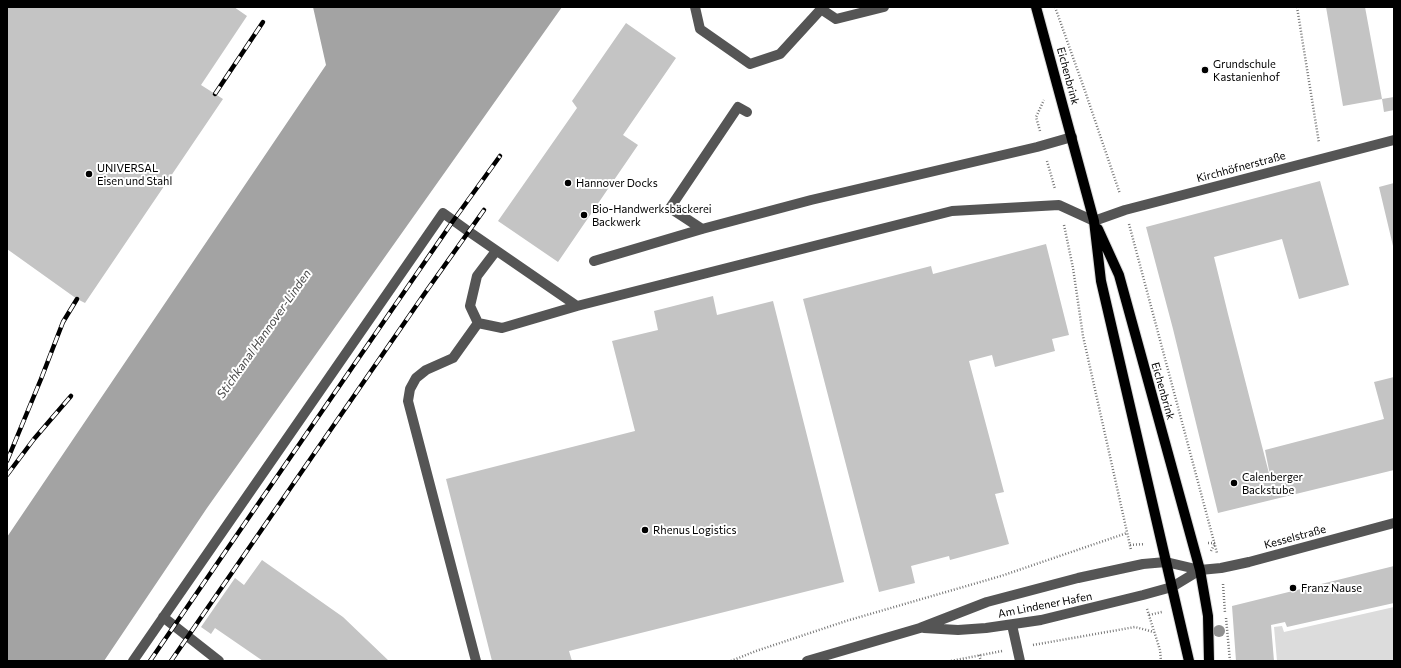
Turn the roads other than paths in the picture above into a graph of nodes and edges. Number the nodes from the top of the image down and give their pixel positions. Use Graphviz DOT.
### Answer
graph roads {
  1 [pos="695,7"];
  2 [pos="884,7"];
  3 [pos="1036,7"];
  4 [pos="822,8"];
  5 [pos="747,112"];
  6 [pos="1072,137"];
  7 [pos="1394,140"];
  8 [pos="1094,221"];
  9 [pos="702,229"];
  10 [pos="496,251"];
  11 [pos="594,261"];
  12 [pos="577,306"];
  13 [pos="478,323"];
  14 [pos="1394,523"];
  15 [pos="1166,562"];
  16 [pos="1200,570"];
  17 [pos="1172,587"];
  18 [pos="163,617"];
  19 [pos="1012,625"];
  20 [pos="920,628"];
  21 [pos="133,661"];
  22 [pos="219,661"];
  23 [pos="476,661"];
  24 [pos="807,661"];
  25 [pos="1020,661"];
  26 [pos="1189,661"];
  27 [pos="1209,661"];
  1 -- 4 [label="street"];
  2 -- 4 [label="street"];
  3 -- 6 [label="main road, Eichenbrink"];
  5 -- 9 [label="street"];
  6 -- 8 [label="main road, Eichenbrink"];
  6 -- 9 [label="street"];
  7 -- 8 [label="street, Kirchhöfnerstraße"];
  8 -- 12 [label="street"];
  8 -- 15 [label="main road, Eichenbrink"];
  8 -- 16 [label="main road, Eichenbrink"];
  9 -- 11 [label="street"];
  10 -- 12 [label="street"];
  10 -- 13 [label="street"];
  10 -- 18 [label="street"];
  12 -- 13 [label="street"];
  13 -- 23 [label="street"];
  14 -- 16 [label="street, Kesselstraße"];
  15 -- 16 [label="street, Am Lindener Hafen"];
  15 -- 17 [label="main road, Eichenbrink"];
  15 -- 20 [label="street, Am Lindener Hafen"];
  16 -- 17 [label="street, Am Lindener Hafen"];
  16 -- 27 [label="main road, Eichenbrink"];
  17 -- 19 [label="street, Am Lindener Hafen"];
  17 -- 26 [label="main road, Eichenbrink"];
  18 -- 21 [label="street"];
  18 -- 22 [label="street"];
  19 -- 20 [label="street, Am Lindener Hafen"];
  19 -- 25 [label="street"];
  20 -- 24 [label="street, Am Lindener Hafen"];
}
